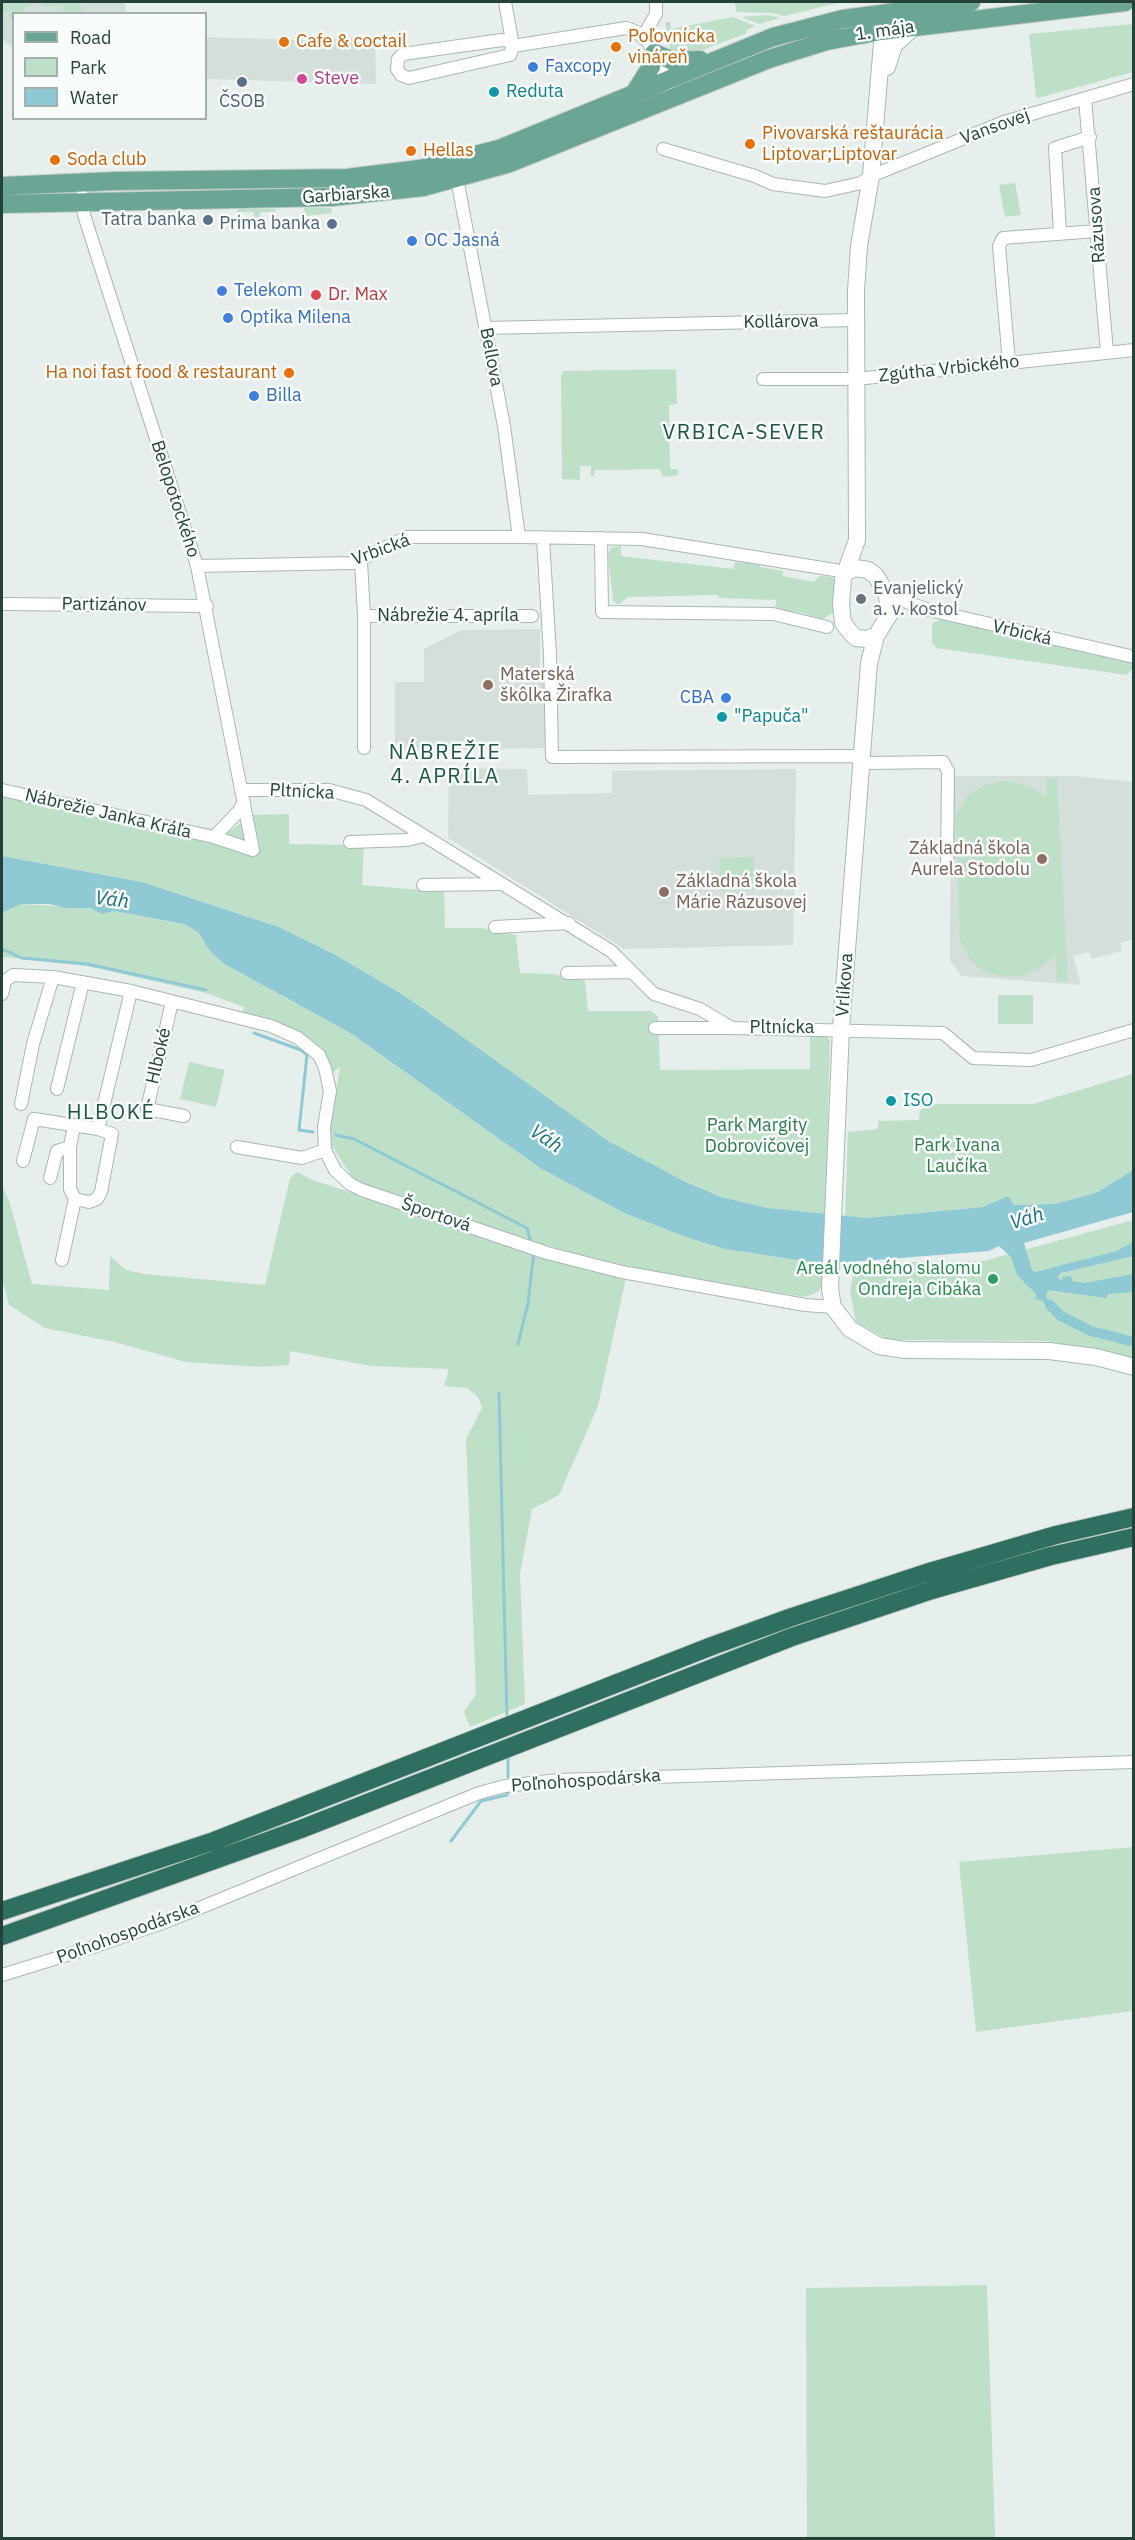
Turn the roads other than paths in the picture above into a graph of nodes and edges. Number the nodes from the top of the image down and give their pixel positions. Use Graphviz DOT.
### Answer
graph roads {
  1 [pos="506,2"];
  2 [pos="656,2"];
  3 [pos="971,2"];
  4 [pos="1125,2"];
  5 [pos="879,13"];
  6 [pos="914,27"];
  7 [pos="880,32"];
  8 [pos="643,37"];
  9 [pos="513,46"];
  10 [pos="654,53"];
  11 [pos="721,56"];
  12 [pos="666,79"];
  13 [pos="1134,84"];
  14 [pos="634,93"];
  15 [pos="674,97"];
  16 [pos="1085,99"];
  17 [pos="876,114"];
  18 [pos="1090,137"];
  19 [pos="663,149"];
  20 [pos="457,179"];
  21 [pos="866,179"];
  22 [pos="81,183"];
  23 [pos="2,186"];
  24 [pos="83,202"];
  25 [pos="2,204"];
  26 [pos="1096,231"];
  27 [pos="1060,233"];
  28 [pos="856,320"];
  29 [pos="485,328"];
  30 [pos="1134,350"];
  31 [pos="1107,352"];
  32 [pos="1009,363"];
  33 [pos="764,379"];
  34 [pos="856,379"];
  35 [pos="519,537"];
  36 [pos="543,538"];
  37 [pos="601,538"];
  38 [pos="857,540"];
  39 [pos="361,561"];
  40 [pos="197,566"];
  41 [pos="847,572"];
  42 [pos="873,573"];
  43 [pos="887,595"];
  44 [pos="2,604"];
  45 [pos="911,605"];
  46 [pos="207,606"];
  47 [pos="841,612"];
  48 [pos="889,615"];
  49 [pos="364,616"];
  50 [pos="532,616"];
  51 [pos="827,627"];
  52 [pos="853,636"];
  53 [pos="876,636"];
  54 [pos="1134,657"];
  55 [pos="869,663"];
  56 [pos="364,748"];
  57 [pos="861,758"];
  58 [pos="2,790"];
  59 [pos="242,796"];
  60 [pos="424,836"];
  61 [pos="214,837"];
  62 [pos="350,842"];
  63 [pos="947,867"];
  64 [pos="502,884"];
  65 [pos="423,885"];
  66 [pos="569,923"];
  67 [pos="495,927"];
  68 [pos="631,972"];
  69 [pos="567,973"];
  70 [pos="53,977"];
  71 [pos="83,982"];
  72 [pos="130,991"];
  73 [pos="2,994"];
  74 [pos="172,1002"];
  75 [pos="655,1028"];
  76 [pos="732,1028"];
  77 [pos="841,1028"];
  78 [pos="1134,1030"];
  79 [pos="57,1089"];
  80 [pos="21,1104"];
  81 [pos="184,1116"];
  82 [pos="74,1125"];
  83 [pos="98,1129"];
  84 [pos="70,1147"];
  85 [pos="237,1147"];
  86 [pos="325,1150"];
  87 [pos="23,1161"];
  88 [pos="50,1178"];
  89 [pos="75,1199"];
  90 [pos="62,1260"];
  91 [pos="832,1307"];
  92 [pos="1134,1367"];
  93 [pos="1134,1517"];
  94 [pos="1134,1537"];
  95 [pos="1134,1762"];
  96 [pos="2,1911"];
  97 [pos="2,1936"];
  98 [pos="2,1975"];
  1 -- 9 [label="street"];
  2 -- 8 [label="street"];
  3 -- 5 [label="main road, 1. mája"];
  4 -- 6 [label="main road, 1. mája"];
  5 -- 7 [label="street"];
  5 -- 11 [label="main road, 1. mája"];
  6 -- 7 [label="main road, 1. mája"];
  6 -- 17 [label="street"];
  7 -- 15 [label="main road, 1. mája"];
  7 -- 17 [label="street"];
  8 -- 9 [label="street"];
  8 -- 10 [label="street"];
  9 -- 9 [label="street"];
  10 -- 11 [label="main road"];
  10 -- 12 [label="street"];
  10 -- 14 [label="main road"];
  11 -- 12 [label="main road, 1. mája"];
  12 -- 14 [label="main road, Garbiarska"];
  12 -- 15 [label="street"];
  13 -- 16 [label="street, Vansovej"];
  14 -- 22 [label="main road, Garbiarska"];
  15 -- 20 [label="main road, Garbiarska"];
  16 -- 18 [label="street, Rázusova"];
  16 -- 21 [label="street, Vansovej"];
  17 -- 21 [label="street"];
  18 -- 26 [label="street, Rázusova"];
  18 -- 27 [label="street"];
  19 -- 21 [label="street"];
  20 -- 24 [label="main road, Garbiarska"];
  20 -- 29 [label="street, Bellova"];
  21 -- 28 [label="street"];
  22 -- 23 [label="main road, Garbiarska"];
  22 -- 24 [label="street, Belopotockého"];
  24 -- 25 [label="main road, Garbiarska"];
  24 -- 40 [label="street, Belopotockého"];
  26 -- 27 [label="street"];
  26 -- 31 [label="street, Rázusova"];
  27 -- 32 [label="street, Rázusova"];
  28 -- 29 [label="street, Kollárova"];
  28 -- 34 [label="street"];
  29 -- 35 [label="street, Bellova"];
  30 -- 31 [label="street, Zgútha Vrbického"];
  31 -- 32 [label="street, Zgútha Vrbického"];
  32 -- 34 [label="street, Zgútha Vrbického"];
  33 -- 34 [label="street, Zgútha Vrbického"];
  34 -- 38 [label="street"];
  35 -- 36 [label="street, Vrbická"];
  35 -- 39 [label="street, Vrbická"];
  36 -- 37 [label="street, Vrbická"];
  36 -- 57 [label="street"];
  37 -- 41 [label="street, Vrbická"];
  37 -- 51 [label="street"];
  38 -- 41 [label="street"];
  38 -- 42 [label="street"];
  39 -- 40 [label="street, Vrbická"];
  39 -- 49 [label="street, Nábrežie 4. apríla"];
  40 -- 46 [label="street, Belopotockého"];
  41 -- 42 [label="street"];
  41 -- 47 [label="street"];
  42 -- 43 [label="street"];
  43 -- 45 [label="street, Vrbická"];
  43 -- 48 [label="street"];
  44 -- 46 [label="street, Partizánov"];
  45 -- 48 [label="street"];
  45 -- 54 [label="street, Vrbická"];
  46 -- 59 [label="street, Belopotockého"];
  47 -- 51 [label="street"];
  47 -- 52 [label="street"];
  48 -- 53 [label="street"];
  49 -- 50 [label="street, Nábrežie 4. apríla"];
  49 -- 56 [label="street, Nábrežie 4. apríla"];
  51 -- 52 [label="street"];
  52 -- 53 [label="street"];
  52 -- 55 [label="street"];
  53 -- 55 [label="street, Vrlíkova"];
  55 -- 57 [label="street, Vrlíkova"];
  57 -- 63 [label="street"];
  57 -- 77 [label="street, Vrlíkova"];
  58 -- 61 [label="street, Nábrežie Janka Kráľa"];
  59 -- 60 [label="street, Pltnícka"];
  59 -- 61 [label="street, Nábrežie Janka Kráľa"];
  59 -- 61 [label="street, Nábrežie Janka Kráľa"];
  60 -- 62 [label="street"];
  60 -- 64 [label="street, Pltnícka"];
  64 -- 65 [label="street"];
  64 -- 66 [label="street, Pltnícka"];
  66 -- 67 [label="street"];
  66 -- 68 [label="street, Pltnícka"];
  68 -- 69 [label="street"];
  68 -- 76 [label="street, Pltnícka"];
  70 -- 71 [label="street"];
  70 -- 73 [label="street"];
  70 -- 80 [label="street"];
  71 -- 72 [label="street"];
  71 -- 79 [label="street"];
  72 -- 74 [label="street"];
  72 -- 83 [label="street"];
  74 -- 81 [label="street, Hlboké"];
  74 -- 86 [label="street"];
  75 -- 76 [label="street"];
  76 -- 77 [label="street, Pltnícka"];
  77 -- 78 [label="street, Pltnícka"];
  77 -- 91 [label="street, Vrlíkova"];
  82 -- 83 [label="street"];
  82 -- 84 [label="street"];
  82 -- 87 [label="street"];
  83 -- 89 [label="street"];
  84 -- 88 [label="street"];
  84 -- 89 [label="street"];
  85 -- 86 [label="street"];
  86 -- 91 [label="street, Športová"];
  89 -- 90 [label="street"];
  91 -- 92 [label="street"];
  93 -- 96 [label="highway"];
  94 -- 97 [label="highway"];
  95 -- 98 [label="street, Poľnohospodárska"];
}
